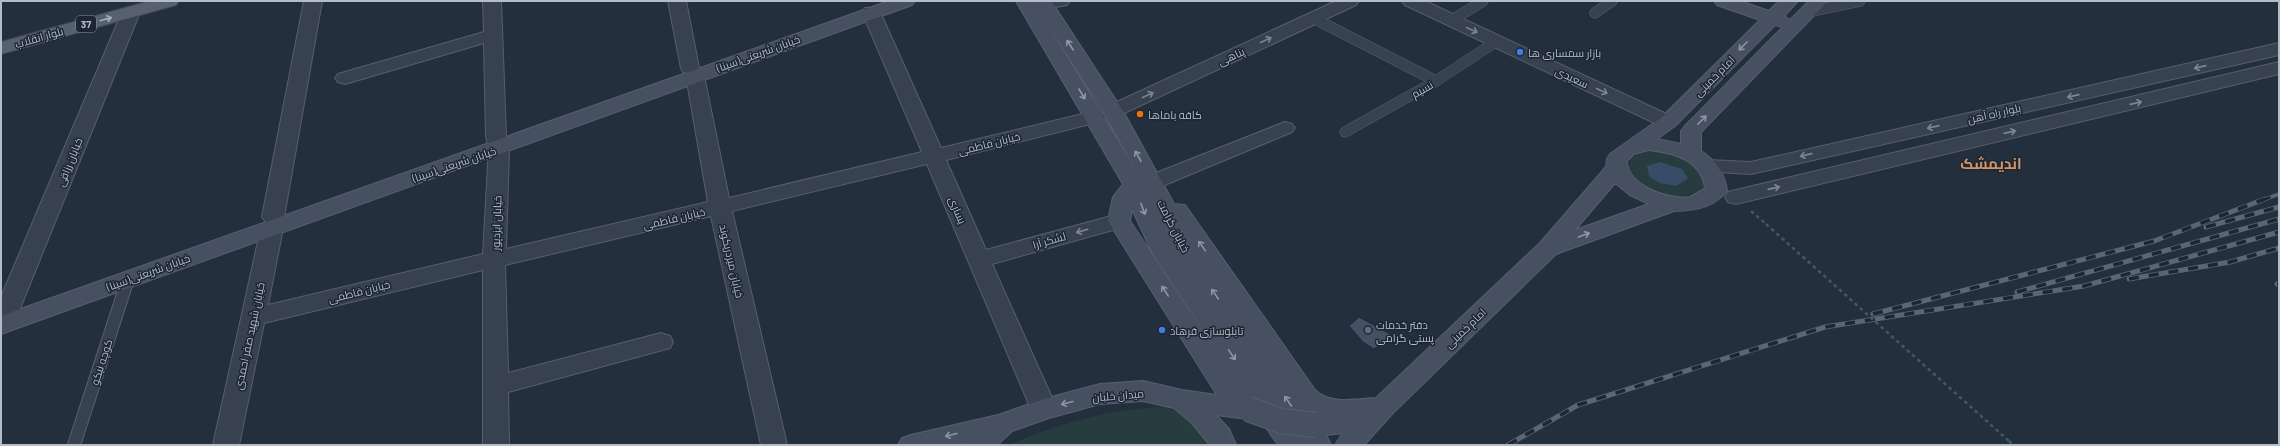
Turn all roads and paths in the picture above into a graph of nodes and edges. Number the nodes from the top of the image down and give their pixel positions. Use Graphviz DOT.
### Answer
graph roads {
  1 [pos="170,1"];
  2 [pos="313,1"];
  3 [pos="492,1"];
  4 [pos="677,1"];
  5 [pos="906,1"];
  6 [pos="1350,1"];
  7 [pos="1411,1"];
  8 [pos="1483,1"];
  9 [pos="1612,1"];
  10 [pos="1723,1"];
  11 [pos="1741,1"];
  12 [pos="1789,1"];
  13 [pos="1860,1"];
  14 [pos="1043,2"];
  15 [pos="870,5"];
  16 [pos="124,6"];
  17 [pos="1808,12"];
  18 [pos="1595,13"];
  19 [pos="1774,16"];
  20 [pos="1313,18"];
  21 [pos="1452,20"];
  22 [pos="1,33"];
  23 [pos="493,36"];
  24 [pos="1497,42"];
  25 [pos="1,48"];
  26 [pos="2279,49"];
  27 [pos="2232,60"];
  28 [pos="2279,68"];
  29 [pos="693,72"];
  30 [pos="2256,74"];
  31 [pos="345,78"];
  32 [pos="1436,81"];
  33 [pos="1104,114"];
  34 [pos="1964,120"];
  35 [pos="1668,122"];
  36 [pos="1285,128"];
  37 [pos="1345,132"];
  38 [pos="1989,137"];
  39 [pos="497,143"];
  40 [pos="1634,146"];
  41 [pos="1691,154"];
  42 [pos="935,156"];
  43 [pos="1708,166"];
  44 [pos="1616,169"];
  45 [pos="1143,184"];
  46 [pos="1736,197"];
  47 [pos="1671,204"];
  48 [pos="720,207"];
  49 [pos="1119,220"];
  50 [pos="272,222"];
  51 [pos="1766,224"];
  52 [pos="1548,248"];
  53 [pos="494,258"];
  54 [pos="980,260"];
  55 [pos="128,279"];
  56 [pos="253,317"];
  57 [pos="2,320"];
  58 [pos="661,342"];
  59 [pos="496,386"];
  60 [pos="1182,400"];
  61 [pos="1383,407"];
  62 [pos="1243,408"];
  63 [pos="1044,409"];
  64 [pos="1003,424"];
  65 [pos="1317,435"];
  66 [pos="74,445"];
  67 [pos="226,445"];
  68 [pos="496,445"];
  69 [pos="774,445"];
  70 [pos="911,445"];
  71 [pos="979,445"];
  72 [pos="1223,445"];
  73 [pos="1292,445"];
  74 [pos="1348,445"];
  75 [pos="2013,445"];
  1 -- 16 [label="main road, بلوار انقلاب / 37"];
  2 -- 50 [label="street, خیابان شهید صفر احمدی"];
  3 -- 23 [label="street, خیابان ایزدپور"];
  4 -- 29 [label="street, خیابان میردریکوند"];
  5 -- 15 [label="main road, خیابان شریعتی(سینا)"];
  6 -- 20 [label="street, پناهی"];
  7 -- 21 [label="street, سعیدی"];
  8 -- 21 [label="lane"];
  9 -- 18 [label="lane"];
  10 -- 19 [label="main road"];
  11 -- 19 [label="main road"];
  12 -- 19 [label="main road, امام خمینی"];
  13 -- 17 [label="lane"];
  14 -- 33 [label="main road, خیابان کرامت"];
  15 -- 29 [label="main road, خیابان شریعتی(سینا)"];
  15 -- 42 [label="street, یساری"];
  16 -- 22 [label="main road, بلوار انقلاب / 37"];
  25 -- 16 [label="main road, بلوار انقلاب / 37, one-way"];
  16 -- 57 [label="street, خیابان رزاقی"];
  17 -- 19 [label="main road"];
  41 -- 17 [label="main road, امام خمینی, one-way"];
  19 -- 35 [label="main road, امام خمینی, one-way"];
  20 -- 32 [label="lane"];
  33 -- 20 [label="street, پناهی, one-way"];
  21 -- 24 [label="street, سعیدی, one-way"];
  23 -- 31 [label="street"];
  23 -- 39 [label="street, خیابان ایزدپور"];
  24 -- 32 [label="lane, نسیم"];
  24 -- 35 [label="street, سعیدی, one-way"];
  26 -- 27 [label="street, بلوار راه آهن"];
  27 -- 30 [label="street"];
  27 -- 34 [label="street, بلوار راه آهن, one-way"];
  28 -- 30 [label="street, بلوار راه آهن"];
  29 -- 39 [label="main road, خیابان شریعتی(سینا)"];
  29 -- 48 [label="street, خیابان میردریکوند"];
  38 -- 30 [label="street, بلوار راه آهن, one-way"];
  32 -- 37 [label="lane, نسیم"];
  33 -- 42 [label="street, خیابان فاطمی"];
  33 -- 45 [label="main road, خیابان کرامت"];
  34 -- 38 [label="street"];
  34 -- 43 [label="street, بلوار راه آهن, one-way"];
  35 -- 40 [label="main road, امام خمینی"];
  36 -- 45 [label="street"];
  46 -- 38 [label="street, بلوار راه آهن, one-way"];
  39 -- 50 [label="main road, خیابان شریعتی(سینا)"];
  39 -- 53 [label="street, خیابان ایزدپور"];
  40 -- 41 [label="main road"];
  40 -- 44 [label="main road, امام خمینی"];
  41 -- 43 [label="main road"];
  42 -- 48 [label="street, خیابان فاطمی"];
  42 -- 54 [label="street, یساری"];
  43 -- 47 [label="main road"];
  44 -- 47 [label="main road"];
  44 -- 52 [label="main road, امام خمینی"];
  45 -- 49 [label="main road"];
  61 -- 45 [label="main road, one-way"];
  65 -- 45 [label="main road, خیابان کرامت, one-way"];
  45 -- 73 [label="main road, خیابان کرامت, one-way"];
  52 -- 47 [label="main road, امام خمینی, one-way"];
  48 -- 53 [label="street, خیابان فاطمی"];
  48 -- 69 [label="street, خیابان میردریکوند"];
  49 -- 54 [label="street, لشکر آرا, one-way"];
  62 -- 49 [label="main road, one-way"];
  50 -- 55 [label="main road, خیابان شریعتی(سینا)"];
  50 -- 56 [label="street, خیابان شهید صفر احمدی"];
  50 -- 57 [label="main road, خیابان شریعتی(سینا)"];
  51 -- 75 [label="path, bridge"];
  52 -- 61 [label="main road, امام خمینی"];
  53 -- 56 [label="street, خیابان فاطمی"];
  53 -- 59 [label="street, خیابان ایزدپور"];
  54 -- 63 [label="street, یساری"];
  55 -- 57 [label="main road, خیابان شریعتی(سینا)"];
  55 -- 66 [label="lane, کوچه نیکو"];
  56 -- 67 [label="street, خیابان شهید صفر احمدی"];
  58 -- 59 [label="street"];
  59 -- 68 [label="street, خیابان ایزدپور"];
  60 -- 62 [label="main road"];
  60 -- 63 [label="main road, میدان خلبان, one-way"];
  60 -- 72 [label="main road, میدان خلبان"];
  61 -- 65 [label="main road"];
  61 -- 74 [label="main road, امام خمینی"];
  62 -- 65 [label="main road, bridge"];
  63 -- 64 [label="main road, میدان خلبان"];
  64 -- 70 [label="main road, one-way"];
  64 -- 71 [label="main road, میدان خلبان"];
}
